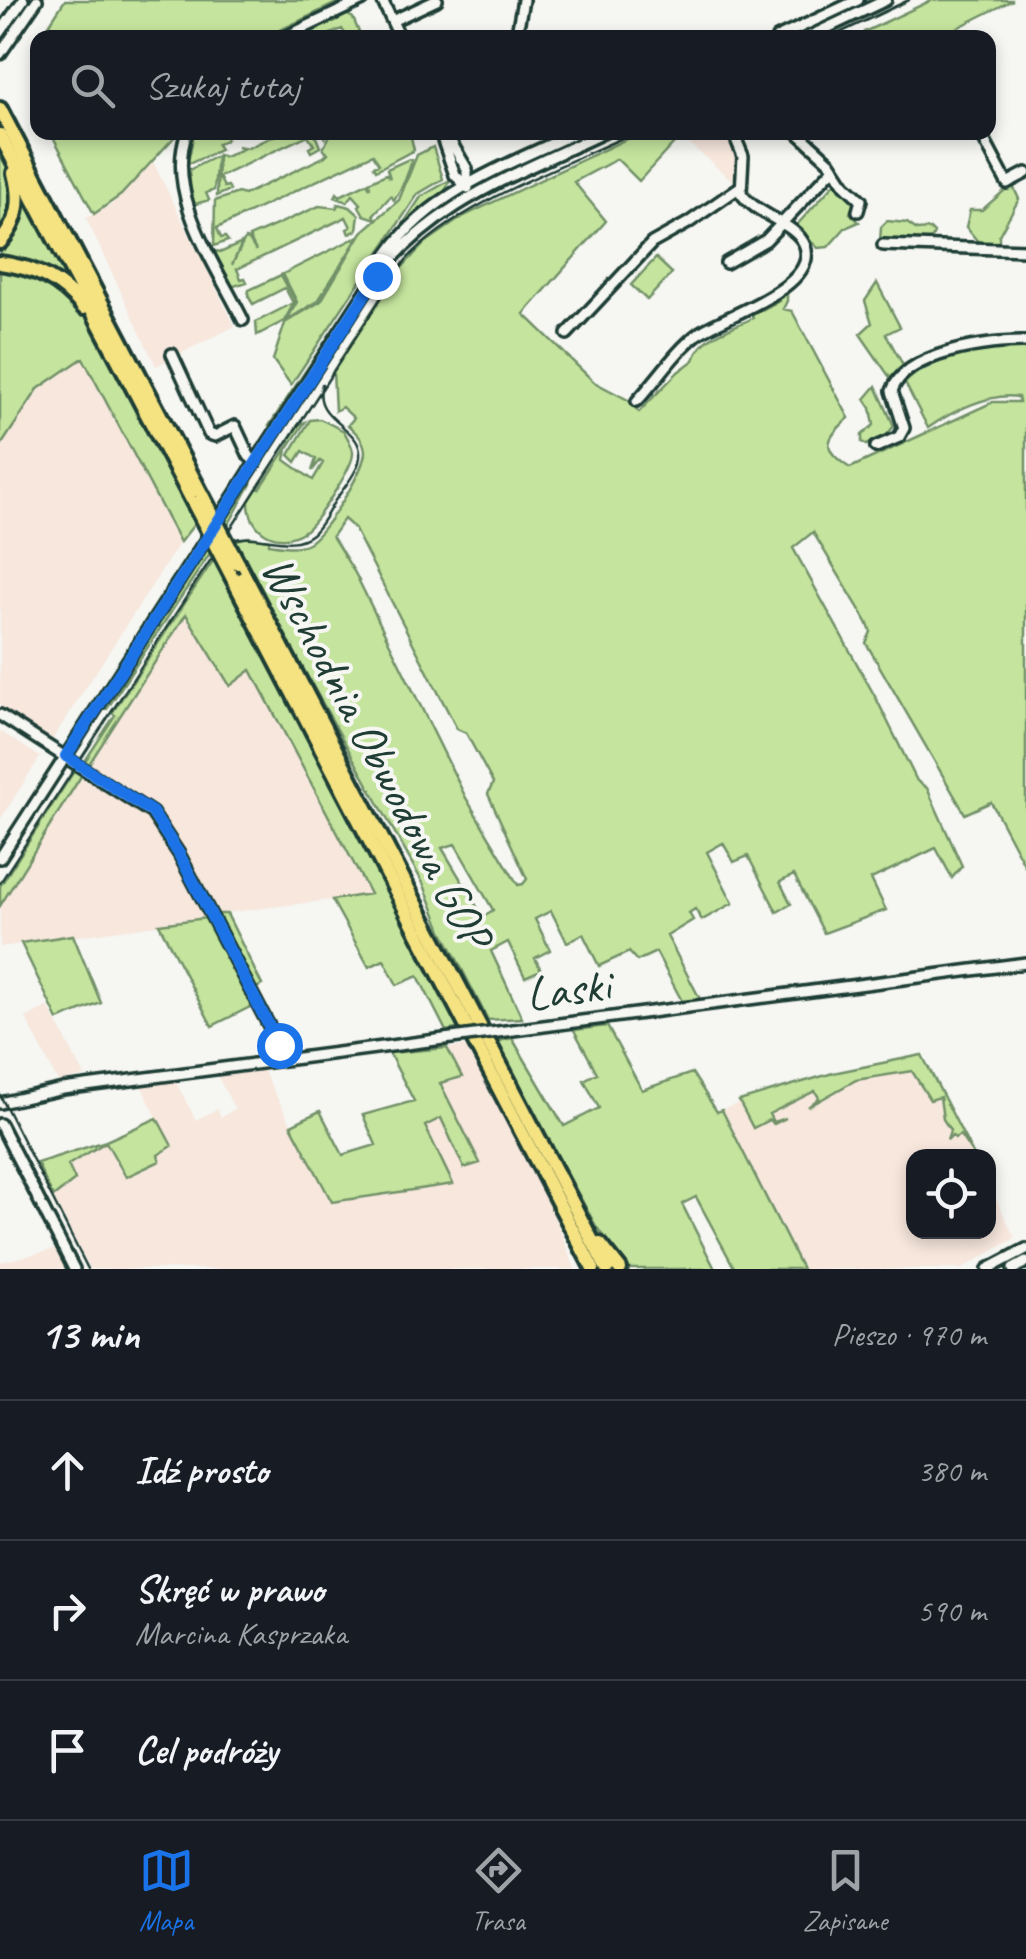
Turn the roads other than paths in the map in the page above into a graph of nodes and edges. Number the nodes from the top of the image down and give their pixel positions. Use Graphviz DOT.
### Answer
graph roads {
  1 [pos="23,0"];
  2 [pos="37,0"];
  3 [pos="363,0"];
  4 [pos="382,0"];
  5 [pos="436,0"];
  6 [pos="523,0"];
  7 [pos="858,0"];
  8 [pos="886,0"];
  9 [pos="418,4"];
  10 [pos="392,21"];
  11 [pos="301,30"];
  12 [pos="396,30"];
  13 [pos="517,30"];
  14 [pos="794,30"];
  15 [pos="823,30"];
  16 [pos="0,33"];
  17 [pos="0,54"];
  18 [pos="0,109"];
  19 [pos="186,140"];
  20 [pos="444,140"];
  21 [pos="447,140"];
  22 [pos="561,140"];
  23 [pos="585,140"];
  24 [pos="736,140"];
  25 [pos="805,140"];
  26 [pos="984,140"];
  27 [pos="3,141"];
  28 [pos="467,170"];
  29 [pos="834,170"];
  30 [pos="1026,173"];
  31 [pos="455,175"];
  32 [pos="487,175"];
  33 [pos="740,187"];
  34 [pos="469,190"];
  35 [pos="446,198"];
  36 [pos="858,211"];
  37 [pos="782,225"];
  38 [pos="0,242"];
  39 [pos="883,245"];
  40 [pos="1026,250"];
  41 [pos="726,262"];
  42 [pos="0,263"];
  43 [pos="368,288"];
  44 [pos="242,320"];
  45 [pos="102,329"];
  46 [pos="567,334"];
  47 [pos="1026,342"];
  48 [pos="172,354"];
  49 [pos="637,401"];
  50 [pos="876,447"];
  51 [pos="256,462"];
  52 [pos="197,498"];
  53 [pos="235,570"];
  54 [pos="0,715"];
  55 [pos="66,756"];
  56 [pos="0,858"];
  57 [pos="1026,963"];
  58 [pos="284,1060"];
  59 [pos="0,1103"];
  60 [pos="0,1124"];
  61 [pos="567,1220"];
  62 [pos="588,1232"];
  63 [pos="1026,1249"];
  64 [pos="1026,1262"];
  65 [pos="74,1269"];
  66 [pos="582,1269"];
  67 [pos="593,1269"];
  68 [pos="607,1269"];
  69 [pos="620,1269"];
  70 [pos="988,1269"];
  71 [pos="1013,1269"];
  1 -- 16 [label="street"];
  2 -- 17 [label="street"];
  3 -- 11 [label="street"];
  4 -- 10 [label="street"];
  5 -- 9 [label="street"];
  6 -- 13 [label="street"];
  7 -- 14 [label="street"];
  8 -- 15 [label="street"];
  9 -- 10 [label="street"];
  10 -- 12 [label="street"];
  18 -- 52 [label="highway, Wschodnia Obwodowa GOP"];
  19 -- 44 [label="street"];
  20 -- 31 [label="street"];
  21 -- 28 [label="street"];
  22 -- 32 [label="street"];
  23 -- 34 [label="street"];
  24 -- 33 [label="street"];
  25 -- 29 [label="street"];
  26 -- 30 [label="street"];
  27 -- 38 [label="highway"];
  27 -- 45 [label="highway, Wschodnia Obwodowa GOP"];
  28 -- 32 [label="street"];
  28 -- 34 [label="street"];
  29 -- 36 [label="street"];
  29 -- 37 [label="street"];
  31 -- 34 [label="street"];
  31 -- 35 [label="street"];
  32 -- 34 [label="street"];
  33 -- 37 [label="street"];
  33 -- 46 [label="street"];
  34 -- 35 [label="street"];
  34 -- 43 [label="street"];
  35 -- 43 [label="street"];
  37 -- 41 [label="street"];
  37 -- 49 [label="street"];
  39 -- 40 [label="street"];
  42 -- 45 [label="highway"];
  43 -- 51 [label="street"];
  45 -- 52 [label="highway, Wschodnia Obwodowa GOP"];
  47 -- 50 [label="street"];
  48 -- 51 [label="street"];
  51 -- 55 [label="street"];
  52 -- 53 [label="highway, Wschodnia Obwodowa GOP, bridge"];
  53 -- 61 [label="highway, Wschodnia Obwodowa GOP"];
  53 -- 62 [label="highway, Wschodnia Obwodowa GOP"];
  54 -- 55 [label="street"];
  55 -- 56 [label="street"];
  55 -- 58 [label="street"];
  57 -- 58 [label="street, Laski, bridge"];
  58 -- 59 [label="street, Laski"];
  60 -- 65 [label="street"];
  61 -- 66 [label="highway"];
  61 -- 67 [label="highway, Wschodnia Obwodowa GOP"];
  62 -- 68 [label="highway, Wschodnia Obwodowa GOP"];
  62 -- 69 [label="highway"];
  63 -- 70 [label="street"];
  64 -- 71 [label="street"];
}
